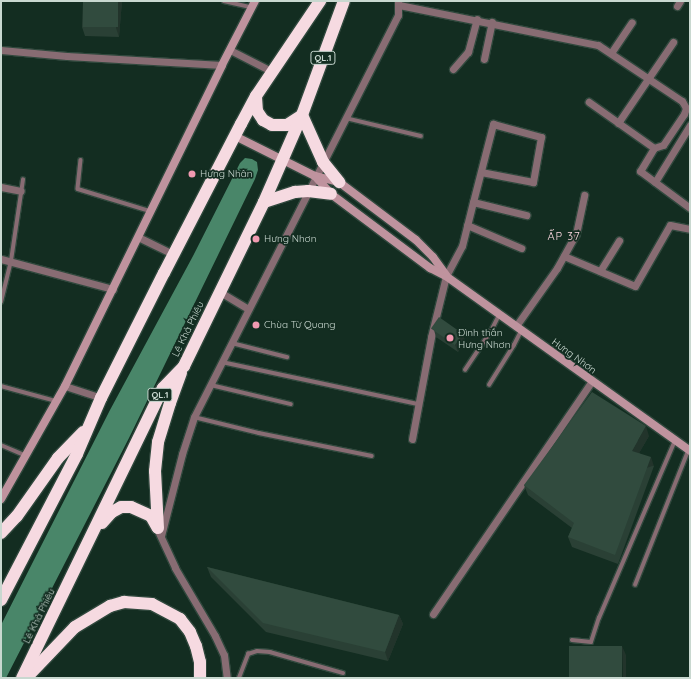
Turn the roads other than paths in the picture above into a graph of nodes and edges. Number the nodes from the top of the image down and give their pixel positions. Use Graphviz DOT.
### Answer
graph roads {
  1 [pos="224,1"];
  2 [pos="320,1"];
  3 [pos="344,1"];
  4 [pos="399,3"];
  5 [pos="254,4"];
  6 [pos="477,20"];
  7 [pos="492,22"];
  8 [pos="632,22"];
  9 [pos="674,42"];
  10 [pos="1,50"];
  11 [pos="230,50"];
  12 [pos="612,53"];
  13 [pos="484,59"];
  14 [pos="222,65"];
  15 [pos="453,69"];
  16 [pos="273,72"];
  17 [pos="649,79"];
  18 [pos="256,96"];
  19 [pos="590,102"];
  20 [pos="302,115"];
  21 [pos="345,118"];
  22 [pos="618,123"];
  23 [pos="690,125"];
  24 [pos="235,136"];
  25 [pos="421,136"];
  26 [pos="654,148"];
  27 [pos="282,159"];
  28 [pos="81,160"];
  29 [pos="323,162"];
  30 [pos="481,172"];
  31 [pos="316,176"];
  32 [pos="23,180"];
  33 [pos="339,182"];
  34 [pos="655,182"];
  35 [pos="1,187"];
  36 [pos="21,191"];
  37 [pos="308,191"];
  38 [pos="331,194"];
  39 [pos="584,195"];
  40 [pos="264,202"];
  41 [pos="473,202"];
  42 [pos="690,208"];
  43 [pos="151,211"];
  44 [pos="526,215"];
  45 [pos="468,225"];
  46 [pos="690,229"];
  47 [pos="138,238"];
  48 [pos="619,240"];
  49 [pos="521,248"];
  50 [pos="173,254"];
  51 [pos="564,256"];
  52 [pos="1,259"];
  53 [pos="11,261"];
  54 [pos="600,271"];
  55 [pos="446,276"];
  56 [pos="113,289"];
  57 [pos="220,292"];
  58 [pos="1,302"];
  59 [pos="248,309"];
  60 [pos="499,314"];
  61 [pos="519,328"];
  62 [pos="231,343"];
  63 [pos="287,357"];
  64 [pos="221,362"];
  65 [pos="184,366"];
  66 [pos="466,370"];
  67 [pos="592,381"];
  68 [pos="210,385"];
  69 [pos="489,385"];
  70 [pos="1,386"];
  71 [pos="65,386"];
  72 [pos="101,398"];
  73 [pos="57,401"];
  74 [pos="291,404"];
  75 [pos="418,404"];
  76 [pos="194,417"];
  77 [pos="88,427"];
  78 [pos="412,439"];
  79 [pos="675,440"];
  80 [pos="1,445"];
  81 [pos="689,450"];
  82 [pos="26,455"];
  83 [pos="372,456"];
  84 [pos="1,499"];
  85 [pos="159,532"];
  86 [pos="1,533"];
  87 [pos="86,547"];
  88 [pos="635,585"];
  89 [pos="1,600"];
  90 [pos="433,614"];
  91 [pos="572,640"];
  92 [pos="343,673"];
  93 [pos="22,678"];
  94 [pos="26,678"];
  95 [pos="200,678"];
  96 [pos="227,678"];
  97 [pos="239,678"];
  1 -- 5 [label="lane"];
  2 -- 16 [label="highway"];
  3 -- 20 [label="highway, Lê Khả Phiêu / QL.1"];
  4 -- 6 [label="street"];
  4 -- 21 [label="street"];
  5 -- 11 [label="street"];
  6 -- 7 [label="street"];
  6 -- 15 [label="street"];
  7 -- 12 [label="street"];
  7 -- 13 [label="street"];
  8 -- 12 [label="street"];
  9 -- 17 [label="street"];
  10 -- 14 [label="street"];
  11 -- 14 [label="street"];
  11 -- 16 [label="street"];
  12 -- 17 [label="street"];
  14 -- 43 [label="street"];
  16 -- 18 [label="highway"];
  17 -- 22 [label="street"];
  17 -- 26 [label="street"];
  18 -- 20 [label="highway"];
  18 -- 24 [label="highway"];
  19 -- 22 [label="street"];
  20 -- 27 [label="highway, Lê Khả Phiêu / QL.1"];
  20 -- 29 [label="highway"];
  21 -- 25 [label="lane"];
  21 -- 29 [label="street"];
  22 -- 26 [label="street"];
  23 -- 34 [label="street"];
  24 -- 27 [label="street, Hưng Nhơn"];
  24 -- 50 [label="highway"];
  26 -- 34 [label="street"];
  27 -- 31 [label="street, Hưng Nhơn"];
  27 -- 40 [label="highway, Lê Khả Phiêu / QL.1"];
  28 -- 43 [label="lane"];
  29 -- 31 [label="street"];
  29 -- 33 [label="highway"];
  30 -- 30 [label="street"];
  30 -- 41 [label="street"];
  31 -- 33 [label="street, Hưng Nhơn"];
  31 -- 37 [label="street"];
  31 -- 38 [label="street, Hưng Nhơn"];
  32 -- 36 [label="lane"];
  33 -- 55 [label="street, Hưng Nhơn"];
  34 -- 42 [label="street"];
  35 -- 36 [label="street"];
  36 -- 53 [label="lane"];
  37 -- 38 [label="highway"];
  37 -- 40 [label="highway"];
  37 -- 59 [label="street"];
  38 -- 55 [label="street, Hưng Nhơn"];
  39 -- 51 [label="street"];
  40 -- 57 [label="highway, Lê Khả Phiêu / QL.1"];
  41 -- 44 [label="street"];
  41 -- 45 [label="street"];
  43 -- 47 [label="street"];
  45 -- 49 [label="street"];
  45 -- 55 [label="street"];
  46 -- 54 [label="street"];
  47 -- 50 [label="street"];
  47 -- 56 [label="street"];
  48 -- 54 [label="street"];
  50 -- 72 [label="highway"];
  51 -- 54 [label="street"];
  51 -- 61 [label="street"];
  52 -- 53 [label="street"];
  53 -- 56 [label="street"];
  53 -- 58 [label="lane"];
  55 -- 60 [label="street, Hưng Nhơn"];
  55 -- 75 [label="street"];
  56 -- 71 [label="street"];
  57 -- 59 [label="street"];
  57 -- 65 [label="highway, Lê Khả Phiêu / QL.1"];
  59 -- 62 [label="street"];
  60 -- 61 [label="street, Hưng Nhơn"];
  60 -- 66 [label="lane"];
  61 -- 67 [label="street, Hưng Nhơn"];
  61 -- 69 [label="lane"];
  62 -- 63 [label="lane"];
  62 -- 64 [label="street"];
  64 -- 68 [label="street"];
  64 -- 75 [label="lane"];
  65 -- 85 [label="highway"];
  65 -- 87 [label="highway, Lê Khả Phiêu / QL.1"];
  67 -- 79 [label="street, Hưng Nhơn"];
  67 -- 90 [label="street"];
  68 -- 74 [label="lane"];
  68 -- 76 [label="street"];
  70 -- 73 [label="lane"];
  71 -- 72 [label="street"];
  71 -- 73 [label="street"];
  72 -- 77 [label="highway"];
  73 -- 82 [label="street"];
  75 -- 78 [label="street"];
  76 -- 83 [label="lane"];
  76 -- 85 [label="street"];
  77 -- 86 [label="highway"];
  77 -- 89 [label="highway"];
  79 -- 81 [label="street, Hưng Nhơn"];
  79 -- 91 [label="lane"];
  80 -- 82 [label="lane"];
  81 -- 88 [label="lane"];
  82 -- 84 [label="street"];
  85 -- 87 [label="highway"];
  85 -- 96 [label="street"];
  87 -- 93 [label="highway, Lê Khả Phiêu / QL.1"];
  92 -- 97 [label="lane"];
  94 -- 95 [label="highway"];
}
